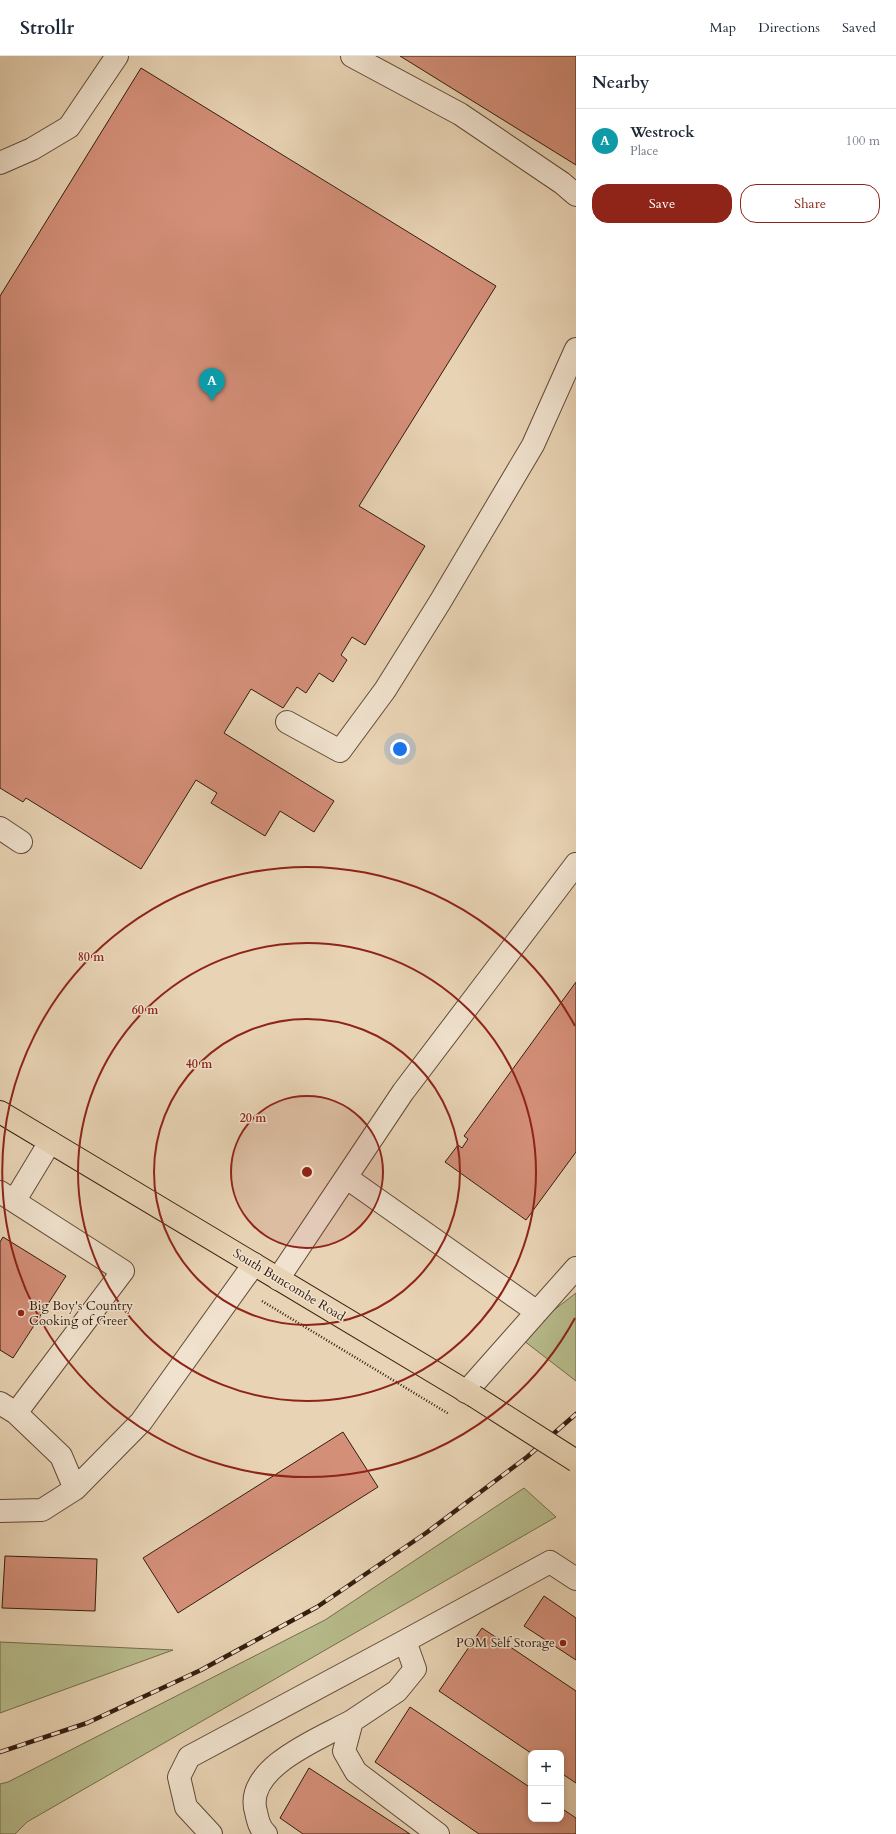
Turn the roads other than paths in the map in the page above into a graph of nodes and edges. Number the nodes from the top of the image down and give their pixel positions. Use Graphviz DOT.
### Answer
graph roads {
  1 [pos="117,56"];
  2 [pos="352,56"];
  3 [pos="0,163"];
  4 [pos="576,195"];
  5 [pos="576,349"];
  6 [pos="287,722"];
  7 [pos="0,828"];
  8 [pos="21,842"];
  9 [pos="576,864"];
  10 [pos="0,1112"];
  11 [pos="50,1142"];
  12 [pos="347,1178"];
  13 [pos="7,1196"];
  14 [pos="254,1264"];
  15 [pos="576,1268"];
  16 [pos="278,1279"];
  17 [pos="537,1312"];
  18 [pos="470,1394"];
  19 [pos="8,1408"];
  20 [pos="576,1461"];
  21 [pos="75,1489"];
  22 [pos="0,1511"];
  23 [pos="576,1579"];
  24 [pos="405,1641"];
  25 [pos="352,1721"];
  26 [pos="211,1834"];
  27 [pos="266,1834"];
  28 [pos="438,1834"];
  1 -- 3 [label="lane"];
  2 -- 4 [label="lane"];
  5 -- 6 [label="lane"];
  7 -- 8 [label="lane"];
  9 -- 12 [label="lane"];
  10 -- 11 [label="main road, South Buncombe Road"];
  11 -- 13 [label="lane"];
  11 -- 14 [label="main road, South Buncombe Road"];
  12 -- 16 [label="lane"];
  12 -- 17 [label="lane"];
  13 -- 19 [label="lane"];
  14 -- 16 [label="main road, South Buncombe Road"];
  14 -- 21 [label="lane"];
  15 -- 17 [label="lane"];
  16 -- 18 [label="main road, South Buncombe Road"];
  17 -- 18 [label="lane"];
  18 -- 20 [label="main road, South Buncombe Road, bridge"];
  19 -- 21 [label="lane"];
  21 -- 22 [label="lane"];
  23 -- 24 [label="lane"];
  24 -- 25 [label="lane"];
  24 -- 26 [label="lane"];
  25 -- 27 [label="lane"];
  25 -- 28 [label="lane"];
}
